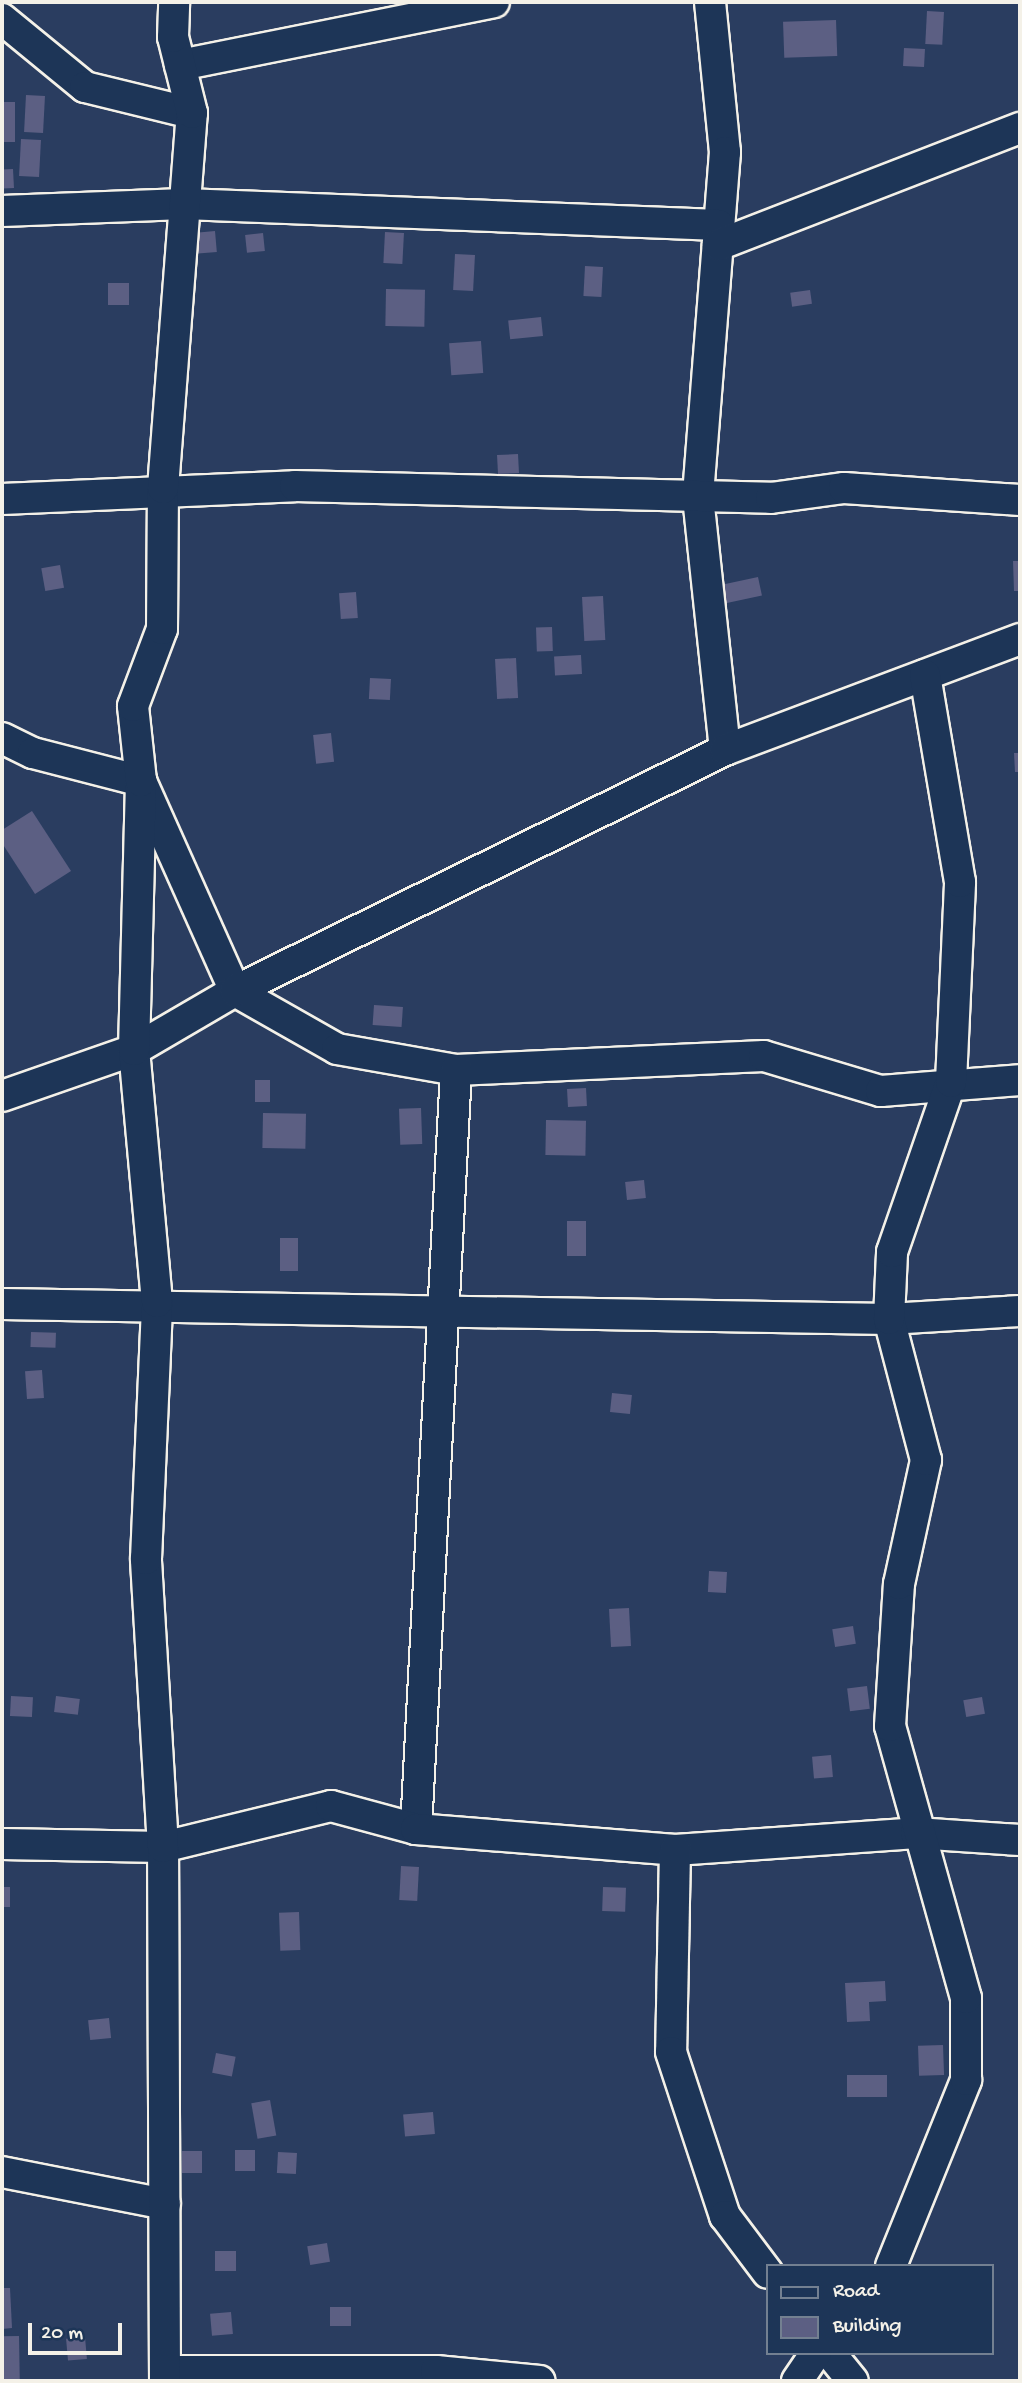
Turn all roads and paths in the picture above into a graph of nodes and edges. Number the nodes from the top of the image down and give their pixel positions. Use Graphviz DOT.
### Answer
graph roads {
  1 [pos="174,2"];
  2 [pos="494,2"];
  3 [pos="710,2"];
  4 [pos="2,19"];
  5 [pos="180,65"];
  6 [pos="192,113"];
  7 [pos="1020,128"];
  8 [pos="184,204"];
  9 [pos="2,211"];
  10 [pos="719,235"];
  11 [pos="163,488"];
  12 [pos="698,497"];
  13 [pos="2,499"];
  14 [pos="1020,500"];
  15 [pos="1020,639"];
  16 [pos="925,675"];
  17 [pos="2,738"];
  18 [pos="725,750"];
  19 [pos="141,781"];
  20 [pos="235,990"];
  21 [pos="134,1050"];
  22 [pos="456,1070"];
  23 [pos="1020,1080"];
  24 [pos="951,1082"];
  25 [pos="2,1096"];
  26 [pos="158,1302"];
  27 [pos="2,1304"];
  28 [pos="444,1311"];
  29 [pos="1020,1311"];
  30 [pos="889,1320"];
  31 [pos="416,1829"];
  32 [pos="916,1833"];
  33 [pos="1020,1840"];
  34 [pos="2,1844"];
  35 [pos="163,1847"];
  36 [pos="675,1850"];
  37 [pos="2,2172"];
  38 [pos="165,2204"];
  39 [pos="892,2264"];
  40 [pos="766,2270"];
  41 [pos="815,2355"];
  42 [pos="832,2355"];
  43 [pos="165,2376"];
  44 [pos="540,2381"];
  45 [pos="797,2381"];
  46 [pos="853,2381"];
  1 -- 5 [label="street"];
  2 -- 5 [label="street"];
  3 -- 10 [label="street"];
  4 -- 6 [label="street"];
  5 -- 6 [label="street"];
  6 -- 8 [label="street"];
  7 -- 10 [label="street"];
  8 -- 9 [label="street"];
  8 -- 10 [label="street"];
  8 -- 11 [label="street"];
  10 -- 12 [label="street"];
  11 -- 12 [label="street"];
  11 -- 13 [label="street"];
  11 -- 19 [label="street"];
  12 -- 14 [label="street"];
  12 -- 18 [label="street"];
  15 -- 16 [label="street"];
  16 -- 18 [label="street"];
  16 -- 24 [label="street"];
  17 -- 19 [label="street"];
  18 -- 20 [label="street"];
  19 -- 20 [label="street"];
  19 -- 21 [label="street"];
  20 -- 21 [label="street"];
  20 -- 22 [label="street"];
  21 -- 25 [label="street"];
  21 -- 26 [label="street"];
  22 -- 24 [label="street"];
  22 -- 28 [label="street"];
  23 -- 24 [label="street"];
  24 -- 30 [label="street"];
  26 -- 27 [label="street"];
  26 -- 28 [label="street"];
  26 -- 35 [label="street"];
  28 -- 30 [label="street"];
  28 -- 31 [label="street"];
  29 -- 30 [label="street"];
  30 -- 32 [label="street"];
  31 -- 35 [label="street"];
  31 -- 36 [label="street"];
  32 -- 33 [label="street"];
  32 -- 36 [label="street"];
  32 -- 39 [label="street"];
  34 -- 35 [label="street"];
  35 -- 38 [label="street"];
  36 -- 40 [label="street"];
  37 -- 38 [label="street"];
  38 -- 43 [label="street"];
  41 -- 45 [label="street"];
  42 -- 46 [label="street"];
  43 -- 44 [label="street"];
}
